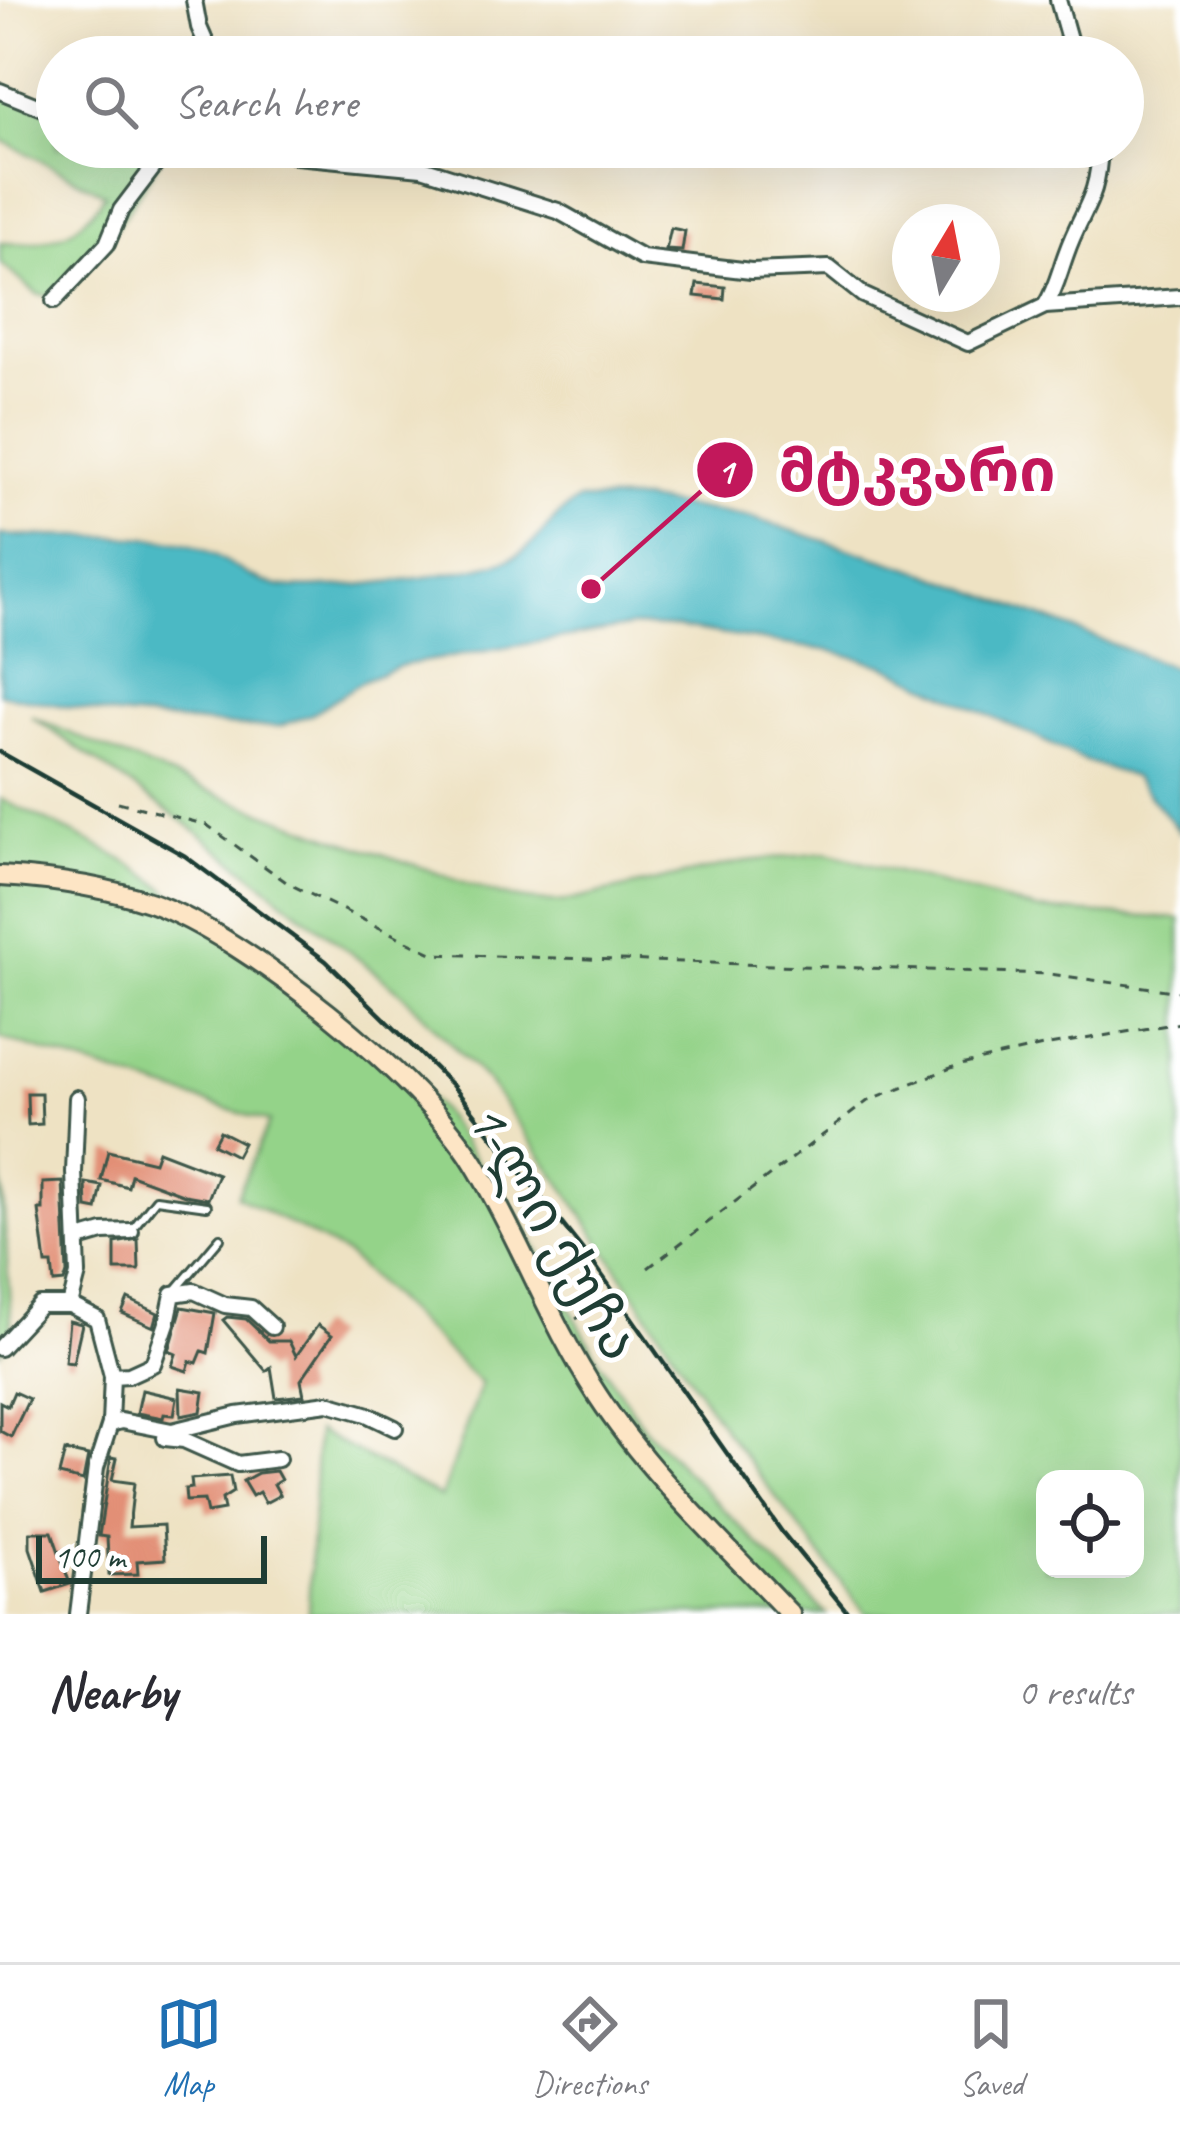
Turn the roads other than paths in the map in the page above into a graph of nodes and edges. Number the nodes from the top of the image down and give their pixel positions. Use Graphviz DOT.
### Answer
graph roads {
  1 [pos="194,0"];
  2 [pos="1058,0"];
  3 [pos="203,36"];
  4 [pos="1068,36"];
  5 [pos="0,91"];
  6 [pos="36,106"];
  7 [pos="153,168"];
  8 [pos="422,168"];
  9 [pos="1099,168"];
  10 [pos="1180,297"];
  11 [pos="54,301"];
  12 [pos="1045,306"];
  13 [pos="0,876"];
  14 [pos="77,1098"];
  15 [pos="207,1206"];
  16 [pos="131,1231"];
  17 [pos="220,1238"];
  18 [pos="79,1239"];
  19 [pos="173,1294"];
  20 [pos="70,1305"];
  21 [pos="272,1327"];
  22 [pos="0,1348"];
  23 [pos="112,1376"];
  24 [pos="116,1423"];
  25 [pos="395,1428"];
  26 [pos="278,1459"];
  27 [pos="78,1614"];
  28 [pos="790,1614"];
  1 -- 3 [label="street"];
  2 -- 4 [label="street"];
  5 -- 6 [label="street"];
  7 -- 11 [label="street"];
  8 -- 12 [label="street"];
  9 -- 12 [label="street"];
  10 -- 12 [label="street"];
  13 -- 28 [label="main road, 1-ლი ქუჩა"];
  14 -- 18 [label="street"];
  15 -- 16 [label="lane"];
  16 -- 18 [label="street"];
  17 -- 19 [label="lane"];
  18 -- 20 [label="street"];
  19 -- 21 [label="street"];
  19 -- 23 [label="street"];
  20 -- 22 [label="street"];
  20 -- 23 [label="street"];
  23 -- 24 [label="street"];
  24 -- 25 [label="street"];
  24 -- 26 [label="street"];
  24 -- 27 [label="street"];
}
